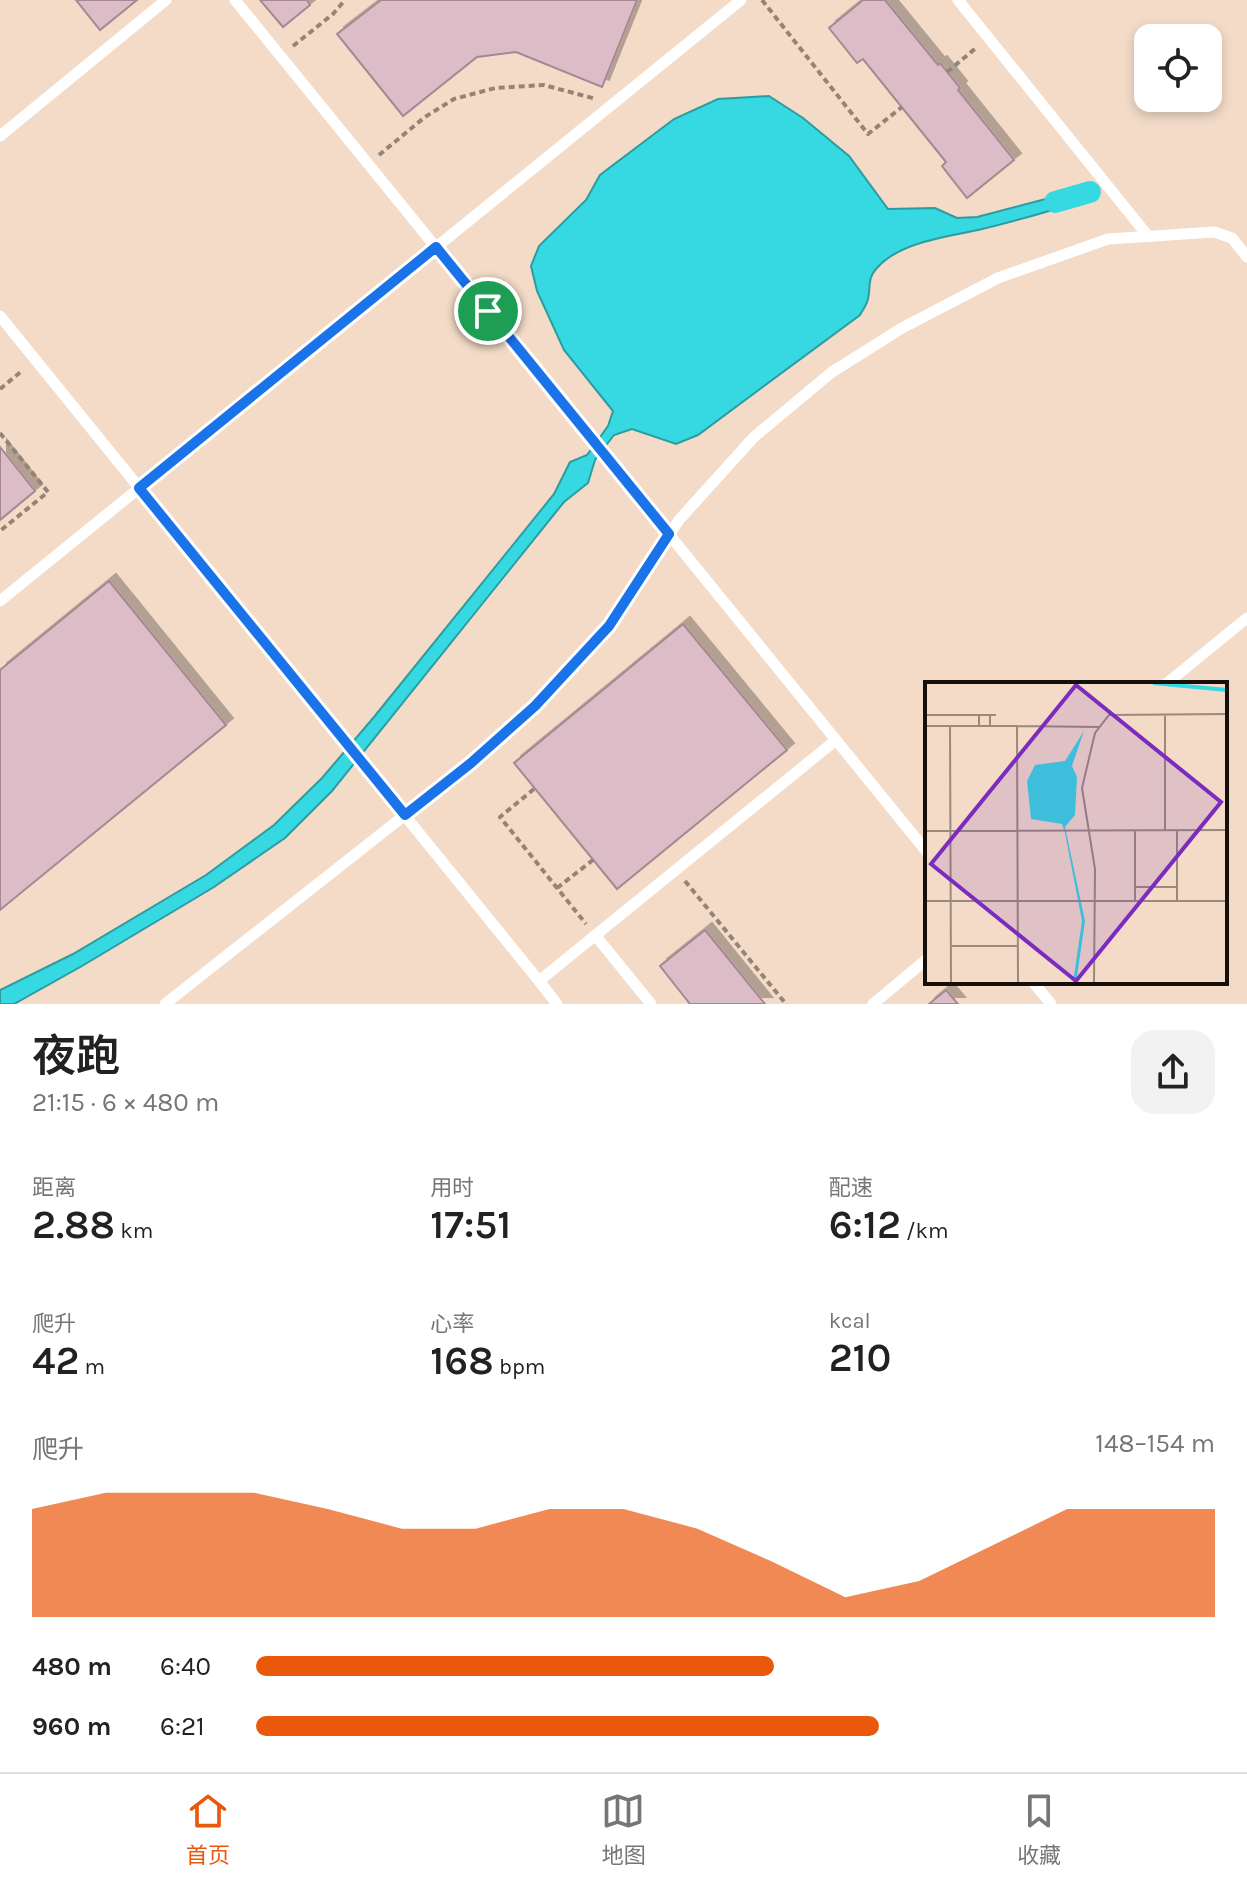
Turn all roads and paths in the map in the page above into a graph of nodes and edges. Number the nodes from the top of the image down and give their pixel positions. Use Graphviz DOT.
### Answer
graph roads {
  1 [pos="166,0"];
  2 [pos="235,0"];
  3 [pos="345,0"];
  4 [pos="741,0"];
  5 [pos="762,0"];
  6 [pos="958,0"];
  7 [pos="988,37"];
  8 [pos="280,56"];
  9 [pos="947,72"];
  10 [pos="613,104"];
  11 [pos="902,107"];
  12 [pos="0,136"];
  13 [pos="368,164"];
  14 [pos="1148,236"];
  15 [pos="436,247"];
  16 [pos="1247,257"];
  17 [pos="0,316"];
  18 [pos="36,359"];
  19 [pos="0,389"];
  20 [pos="0,433"];
  21 [pos="139,488"];
  22 [pos="0,531"];
  23 [pos="669,534"];
  24 [pos="0,601"];
  25 [pos="1247,618"];
  26 [pos="1168,682"];
  27 [pos="836,740"];
  28 [pos="534,789"];
  29 [pos="405,815"];
  30 [pos="925,850"];
  31 [pos="593,860"];
  32 [pos="676,870"];
  33 [pos="557,888"];
  34 [pos="595,935"];
  35 [pos="925,961"];
  36 [pos="539,981"];
  37 [pos="1035,984"];
  38 [pos="165,1004"];
  39 [pos="557,1004"];
  40 [pos="651,1004"];
  41 [pos="786,1004"];
  42 [pos="873,1004"];
  43 [pos="1051,1004"];
  1 -- 12 [label="lane"];
  2 -- 8 [label="lane"];
  3 -- 8 [label="path"];
  4 -- 10 [label="lane"];
  5 -- 11 [label="path"];
  6 -- 7 [label="lane"];
  7 -- 9 [label="path"];
  7 -- 14 [label="lane"];
  8 -- 13 [label="lane"];
  10 -- 13 [label="path"];
  10 -- 15 [label="lane"];
  13 -- 15 [label="lane"];
  14 -- 16 [label="lane"];
  14 -- 23 [label="lane"];
  15 -- 21 [label="lane"];
  15 -- 23 [label="lane"];
  17 -- 18 [label="lane"];
  18 -- 19 [label="path"];
  18 -- 21 [label="lane"];
  20 -- 22 [label="path"];
  21 -- 24 [label="lane"];
  21 -- 29 [label="lane"];
  23 -- 27 [label="lane"];
  23 -- 29 [label="lane"];
  25 -- 26 [label="lane"];
  27 -- 30 [label="lane"];
  27 -- 32 [label="lane"];
  28 -- 33 [label="path"];
  29 -- 36 [label="lane"];
  29 -- 38 [label="lane"];
  31 -- 33 [label="path"];
  32 -- 34 [label="lane"];
  32 -- 41 [label="path"];
  33 -- 34 [label="path"];
  34 -- 36 [label="lane"];
  34 -- 40 [label="lane"];
  35 -- 42 [label="lane"];
  36 -- 39 [label="lane"];
  37 -- 43 [label="lane"];
}
